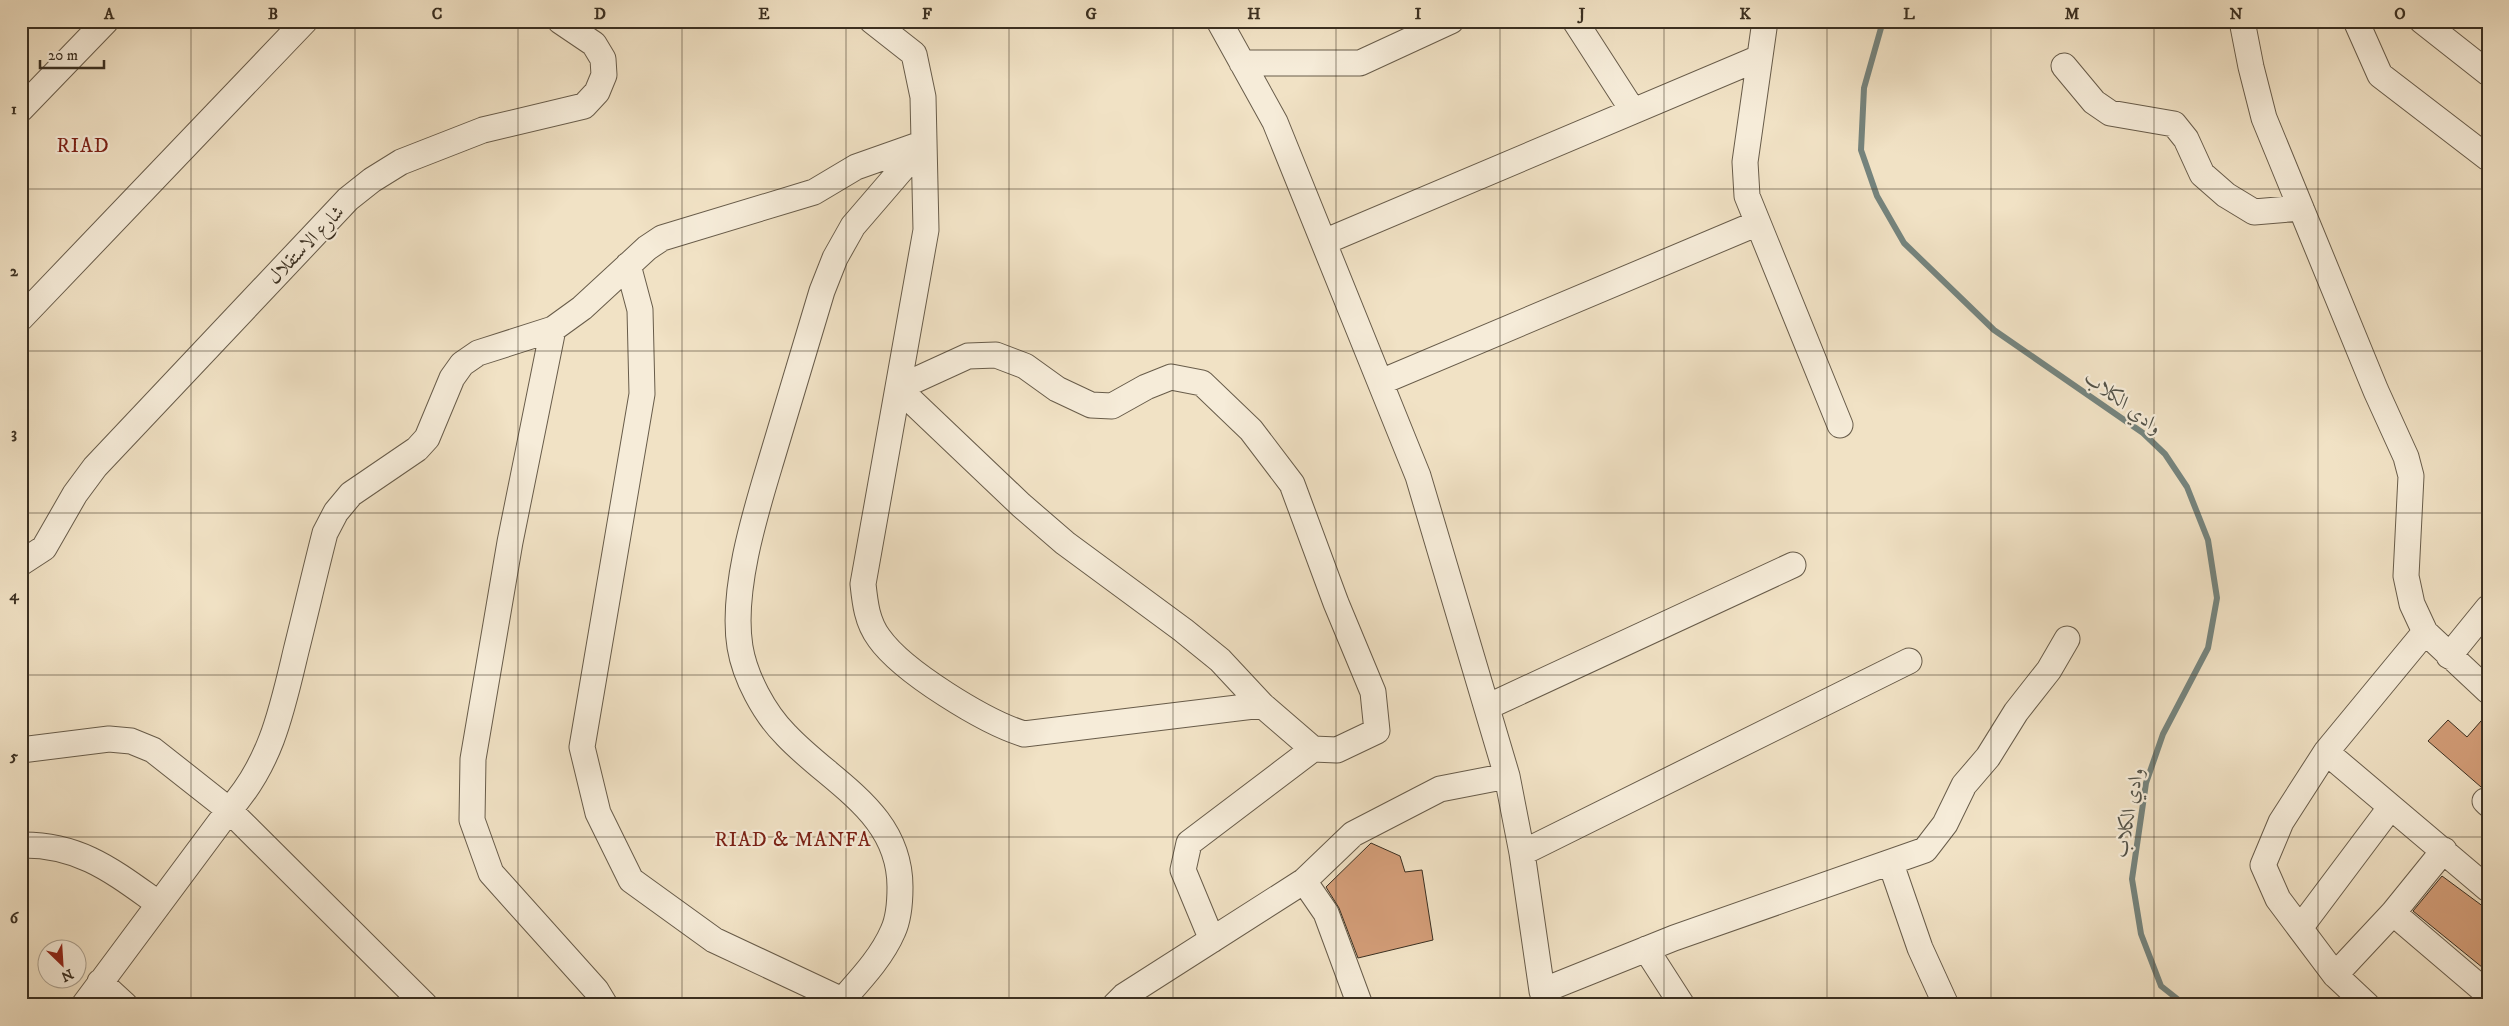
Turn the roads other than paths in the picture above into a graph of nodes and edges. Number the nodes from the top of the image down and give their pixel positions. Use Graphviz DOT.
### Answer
graph roads {
  1 [pos="106,21"];
  2 [pos="305,21"];
  3 [pos="560,21"];
  4 [pos="872,21"];
  5 [pos="1219,21"];
  6 [pos="1451,21"];
  7 [pos="1575,21"];
  8 [pos="1766,21"];
  9 [pos="2242,21"];
  10 [pos="2356,21"];
  11 [pos="2422,21"];
  12 [pos="1759,58"];
  13 [pos="1242,63"];
  14 [pos="2064,66"];
  15 [pos="2488,73"];
  16 [pos="21,109"];
  17 [pos="1633,111"];
  18 [pos="924,143"];
  19 [pos="2488,158"];
  20 [pos="2301,208"];
  21 [pos="1758,223"];
  22 [pos="1324,242"];
  23 [pos="628,265"];
  24 [pos="21,318"];
  25 [pos="553,330"];
  26 [pos="1381,382"];
  27 [pos="898,388"];
  28 [pos="1840,425"];
  29 [pos="21,563"];
  30 [pos="1793,565"];
  31 [pos="2488,608"];
  32 [pos="2425,632"];
  33 [pos="2067,639"];
  34 [pos="2449,656"];
  35 [pos="1909,661"];
  36 [pos="2488,691"];
  37 [pos="1262,705"];
  38 [pos="1487,707"];
  39 [pos="1313,749"];
  40 [pos="21,750"];
  41 [pos="2326,752"];
  42 [pos="1507,776"];
  43 [pos="2390,808"];
  44 [pos="229,810"];
  45 [pos="21,845"];
  46 [pos="2444,850"];
  47 [pos="1522,853"];
  48 [pos="1891,864"];
  49 [pos="1304,882"];
  50 [pos="2488,889"];
  51 [pos="159,904"];
  52 [pos="2393,913"];
  53 [pos="2300,928"];
  54 [pos="1212,940"];
  55 [pos="1646,949"];
  56 [pos="2335,975"];
  57 [pos="100,982"];
  58 [pos="2488,994"];
  59 [pos="1544,998"];
  60 [pos="840,1002"];
  61 [pos="84,1005"];
  62 [pos="125,1005"];
  63 [pos="425,1005"];
  64 [pos="605,1005"];
  65 [pos="1115,1005"];
  66 [pos="1360,1005"];
  67 [pos="1682,1005"];
  68 [pos="1946,1005"];
  69 [pos="2367,1005"];
  1 -- 16 [label="street"];
  2 -- 24 [label="street"];
  3 -- 29 [label="street, شارع الاستقلال"];
  4 -- 18 [label="street"];
  5 -- 13 [label="street"];
  6 -- 13 [label="street"];
  7 -- 17 [label="street"];
  8 -- 12 [label="street"];
  9 -- 20 [label="street"];
  10 -- 19 [label="street"];
  11 -- 15 [label="street"];
  12 -- 17 [label="street"];
  12 -- 21 [label="street"];
  13 -- 22 [label="street"];
  14 -- 20 [label="street"];
  17 -- 22 [label="street"];
  18 -- 23 [label="street"];
  18 -- 27 [label="street"];
  18 -- 60 [label="street"];
  20 -- 32 [label="street"];
  21 -- 26 [label="street"];
  21 -- 28 [label="street"];
  22 -- 26 [label="street"];
  23 -- 25 [label="street"];
  23 -- 60 [label="street"];
  25 -- 44 [label="street"];
  25 -- 64 [label="street"];
  26 -- 38 [label="street"];
  27 -- 37 [label="street"];
  27 -- 37 [label="street"];
  27 -- 39 [label="street"];
  30 -- 38 [label="street"];
  31 -- 34 [label="street"];
  32 -- 34 [label="street"];
  32 -- 41 [label="street"];
  33 -- 48 [label="street"];
  34 -- 36 [label="street"];
  35 -- 47 [label="street"];
  37 -- 39 [label="street"];
  38 -- 42 [label="street"];
  39 -- 54 [label="street"];
  40 -- 44 [label="street"];
  41 -- 43 [label="street"];
  41 -- 53 [label="street"];
  42 -- 47 [label="street"];
  42 -- 49 [label="street"];
  43 -- 46 [label="street"];
  43 -- 53 [label="street"];
  44 -- 51 [label="street"];
  44 -- 63 [label="street"];
  45 -- 51 [label="street"];
  46 -- 50 [label="street"];
  46 -- 52 [label="street"];
  47 -- 59 [label="street"];
  48 -- 55 [label="street"];
  48 -- 68 [label="street"];
  49 -- 54 [label="street"];
  49 -- 66 [label="street"];
  51 -- 57 [label="street"];
  52 -- 56 [label="street"];
  52 -- 58 [label="street"];
  53 -- 56 [label="street"];
  54 -- 65 [label="street"];
  55 -- 59 [label="street"];
  55 -- 67 [label="street"];
  56 -- 69 [label="street"];
  57 -- 61 [label="street"];
  57 -- 62 [label="street"];
}
